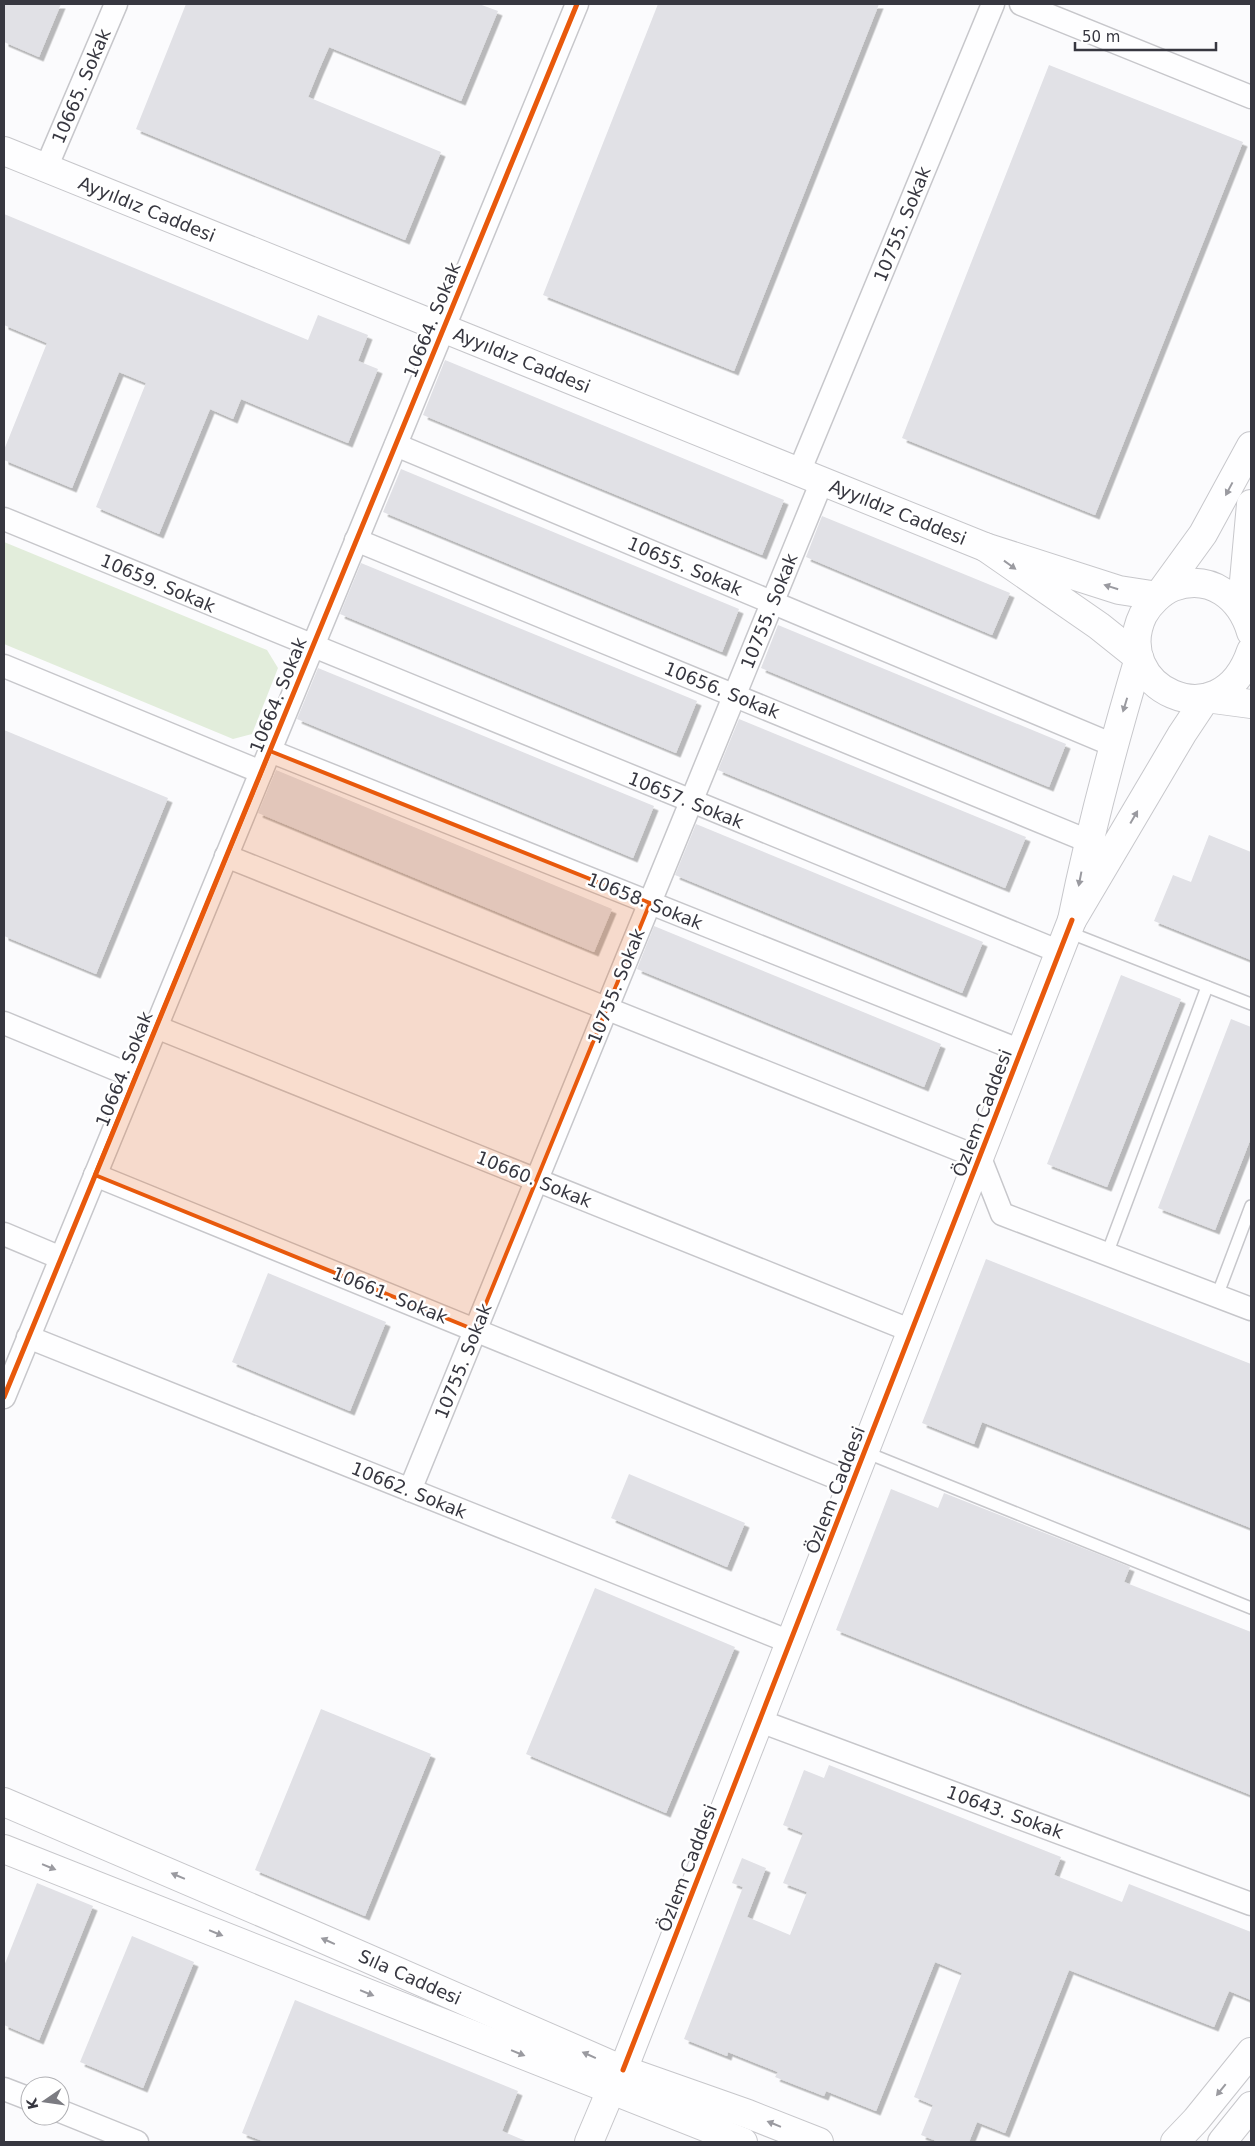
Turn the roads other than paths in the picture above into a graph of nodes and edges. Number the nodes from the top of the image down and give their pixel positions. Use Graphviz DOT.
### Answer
graph roads {
  1 [pos="116,4"];
  2 [pos="577,4"];
  3 [pos="993,4"];
  4 [pos="1021,4"];
  5 [pos="1251,97"];
  6 [pos="4,151"];
  7 [pos="46,168"];
  8 [pos="444,329"];
  9 [pos="396,445"];
  10 [pos="1251,446"];
  11 [pos="811,477"];
  12 [pos="1251,504"];
  13 [pos="4,519"];
  14 [pos="356,540"];
  15 [pos="985,547"];
  16 [pos="1158,596"];
  17 [pos="773,603"];
  18 [pos="1250,624"];
  19 [pos="313,647"];
  20 [pos="1251,652"];
  21 [pos="1139,658"];
  22 [pos="4,666"];
  23 [pos="735,695"];
  24 [pos="1206,698"];
  25 [pos="1251,704"];
  26 [pos="1112,745"];
  27 [pos="270,751"];
  28 [pos="261,772"];
  29 [pos="691,802"];
  30 [pos="1088,841"];
  31 [pos="226,856"];
  32 [pos="650,903"];
  33 [pos="1067,935"];
  34 [pos="1207,987"];
  35 [pos="1251,1004"];
  36 [pos="607,1008"];
  37 [pos="4,1023"];
  38 [pos="156,1027"];
  39 [pos="1021,1051"];
  40 [pos="136,1077"];
  41 [pos="980,1158"];
  42 [pos="95,1175"];
  43 [pos="537,1180"];
  44 [pos="1251,1206"];
  45 [pos="4,1234"];
  46 [pos="1106,1254"];
  47 [pos="61,1258"];
  48 [pos="1217,1296"];
  49 [pos="1251,1309"];
  50 [pos="475,1330"];
  51 [pos="912,1331"];
  52 [pos="28,1337"];
  53 [pos="4,1397"];
  54 [pos="865,1452"];
  55 [pos="852,1484"];
  56 [pos="410,1490"];
  57 [pos="1251,1608"];
  58 [pos="790,1642"];
  59 [pos="760,1721"];
  60 [pos="4,1802"];
  61 [pos="4,1849"];
  62 [pos="1251,1904"];
  63 [pos="1251,2052"];
  64 [pos="617,2080"];
  65 [pos="4,2088"];
  66 [pos="20,2095"];
  67 [pos="1251,2106"];
  68 [pos="70,2115"];
  69 [pos="137,2142"];
  70 [pos="589,2142"];
  71 [pos="743,2142"];
  72 [pos="819,2142"];
  73 [pos="1175,2142"];
  74 [pos="1222,2142"];
  1 -- 7 [label="street, 10665. Sokak"];
  2 -- 8 [label="street, 10664. Sokak"];
  3 -- 11 [label="street, 10755. Sokak"];
  4 -- 5 [label="street"];
  6 -- 7 [label="street, Ayyıldız Caddesi"];
  7 -- 8 [label="street, Ayyıldız Caddesi"];
  8 -- 9 [label="street, 10664. Sokak"];
  8 -- 11 [label="street, Ayyıldız Caddesi"];
  9 -- 14 [label="street, 10664. Sokak"];
  9 -- 17 [label="street, 10655. Sokak"];
  10 -- 16 [label="street, one-way"];
  11 -- 15 [label="street, Ayyıldız Caddesi"];
  11 -- 17 [label="street, 10755. Sokak"];
  12 -- 18 [label="street"];
  13 -- 19 [label="street, 10659. Sokak"];
  14 -- 19 [label="street, 10664. Sokak"];
  14 -- 23 [label="street, 10656. Sokak"];
  16 -- 15 [label="street, Ayyıldız Caddesi, one-way"];
  15 -- 21 [label="street, Ayyıldız Caddesi, one-way"];
  16 -- 18 [label="street"];
  16 -- 21 [label="street"];
  17 -- 23 [label="street, 10755. Sokak"];
  17 -- 26 [label="street, 10655. Sokak"];
  19 -- 27 [label="street, 10664. Sokak"];
  19 -- 29 [label="street, 10657. Sokak"];
  20 -- 24 [label="street"];
  21 -- 24 [label="street"];
  21 -- 26 [label="street, Özlem Caddesi, one-way"];
  22 -- 28 [label="street"];
  23 -- 29 [label="street, 10755. Sokak"];
  23 -- 30 [label="street, 10656. Sokak"];
  24 -- 25 [label="street"];
  33 -- 24 [label="street, Özlem Caddesi, one-way"];
  26 -- 30 [label="street, Özlem Caddesi"];
  27 -- 28 [label="street, 10664. Sokak"];
  27 -- 32 [label="street, 10658. Sokak"];
  28 -- 31 [label="street, 10664. Sokak"];
  29 -- 32 [label="street, 10755. Sokak"];
  29 -- 33 [label="street, 10657. Sokak"];
  30 -- 33 [label="street, Özlem Caddesi, one-way"];
  31 -- 36 [label="street"];
  31 -- 38 [label="street, 10664. Sokak"];
  32 -- 36 [label="street, 10755. Sokak"];
  32 -- 39 [label="street, 10658. Sokak"];
  33 -- 34 [label="lane"];
  33 -- 39 [label="street, Özlem Caddesi"];
  34 -- 35 [label="lane"];
  34 -- 46 [label="lane"];
  36 -- 41 [label="street"];
  36 -- 43 [label="street, 10755. Sokak"];
  37 -- 40 [label="street"];
  38 -- 40 [label="street, 10664. Sokak"];
  38 -- 43 [label="street, 10660. Sokak"];
  39 -- 41 [label="street, Özlem Caddesi"];
  40 -- 42 [label="street, 10664. Sokak"];
  41 -- 46 [label="street"];
  41 -- 51 [label="street, Özlem Caddesi"];
  42 -- 47 [label="street, 10664. Sokak"];
  42 -- 50 [label="street, 10661. Sokak"];
  43 -- 50 [label="street, 10755. Sokak"];
  43 -- 51 [label="street, 10660. Sokak"];
  44 -- 48 [label="lane"];
  45 -- 47 [label="street"];
  46 -- 48 [label="street"];
  47 -- 52 [label="street, 10664. Sokak"];
  48 -- 49 [label="street"];
  50 -- 55 [label="street, 10661. Sokak"];
  50 -- 56 [label="street, 10755. Sokak"];
  51 -- 54 [label="street, Özlem Caddesi"];
  52 -- 53 [label="street, 10664. Sokak"];
  52 -- 56 [label="street, 10662. Sokak"];
  54 -- 55 [label="street, Özlem Caddesi"];
  54 -- 57 [label="lane"];
  55 -- 58 [label="street, Özlem Caddesi"];
  56 -- 58 [label="street, 10662. Sokak"];
  58 -- 59 [label="street, Özlem Caddesi"];
  59 -- 62 [label="street, 10643. Sokak"];
  59 -- 64 [label="street, Özlem Caddesi"];
  64 -- 60 [label="street, Sıla Caddesi, one-way"];
  61 -- 64 [label="street, one-way"];
  63 -- 73 [label="street, one-way"];
  64 -- 70 [label="street, Özlem Caddesi"];
  64 -- 71 [label="street"];
  72 -- 64 [label="street, Sıla Caddesi, one-way"];
  65 -- 66 [label="street"];
  67 -- 74 [label="street"];
  68 -- 69 [label="street"];
}
